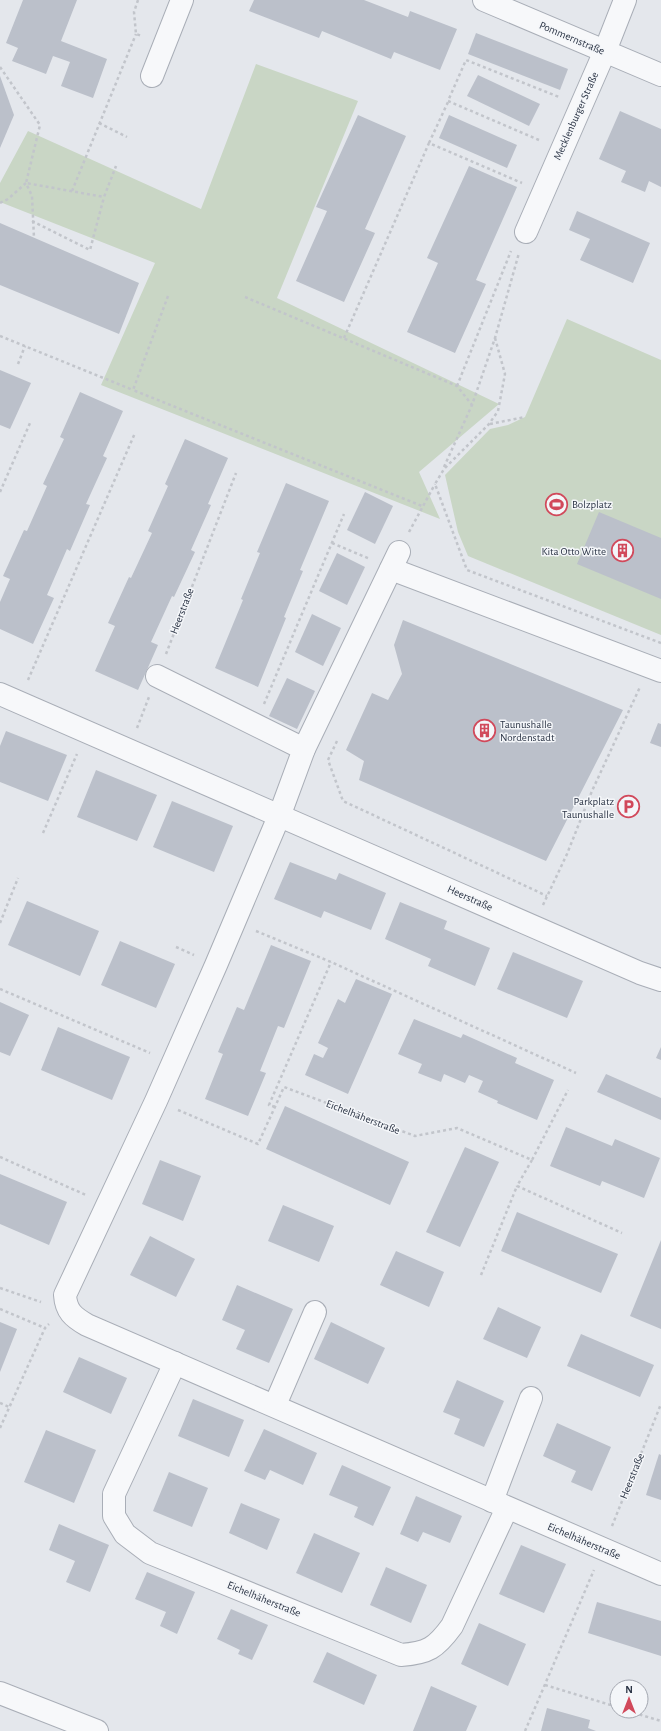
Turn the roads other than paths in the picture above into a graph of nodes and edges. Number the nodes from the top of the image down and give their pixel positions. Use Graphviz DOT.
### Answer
graph roads {
  1 [pos="182,0"];
  2 [pos="484,0"];
  3 [pos="625,0"];
  4 [pos="605,51"];
  5 [pos="661,75"];
  6 [pos="152,76"];
  7 [pos="526,232"];
  8 [pos="655,669"];
  9 [pos="157,676"];
  10 [pos="9,698"];
  11 [pos="304,749"];
  12 [pos="280,814"];
  13 [pos="661,980"];
  14 [pos="315,1312"];
  15 [pos="175,1363"];
  16 [pos="531,1398"];
  17 [pos="275,1405"];
  18 [pos="499,1504"];
  19 [pos="661,1574"];
  20 [pos="0,1693"];
  21 [pos="97,1731"];
  1 -- 6 [label="street"];
  2 -- 4 [label="street, Pommernstraße"];
  3 -- 4 [label="street, Mecklenburger Straße"];
  4 -- 5 [label="street, Pommernstraße"];
  4 -- 7 [label="street, Mecklenburger Straße"];
  8 -- 11 [label="street"];
  9 -- 11 [label="street"];
  10 -- 12 [label="street, Heerstraße"];
  11 -- 12 [label="street"];
  12 -- 13 [label="street, Heerstraße"];
  12 -- 15 [label="street, Eichelhäherstraße"];
  14 -- 17 [label="street"];
  15 -- 17 [label="street, Eichelhäherstraße"];
  15 -- 18 [label="street, Eichelhäherstraße"];
  16 -- 18 [label="street, Eichelhäherstraße"];
  17 -- 18 [label="street, Eichelhäherstraße"];
  18 -- 19 [label="street, Eichelhäherstraße"];
  20 -- 21 [label="street"];
}
